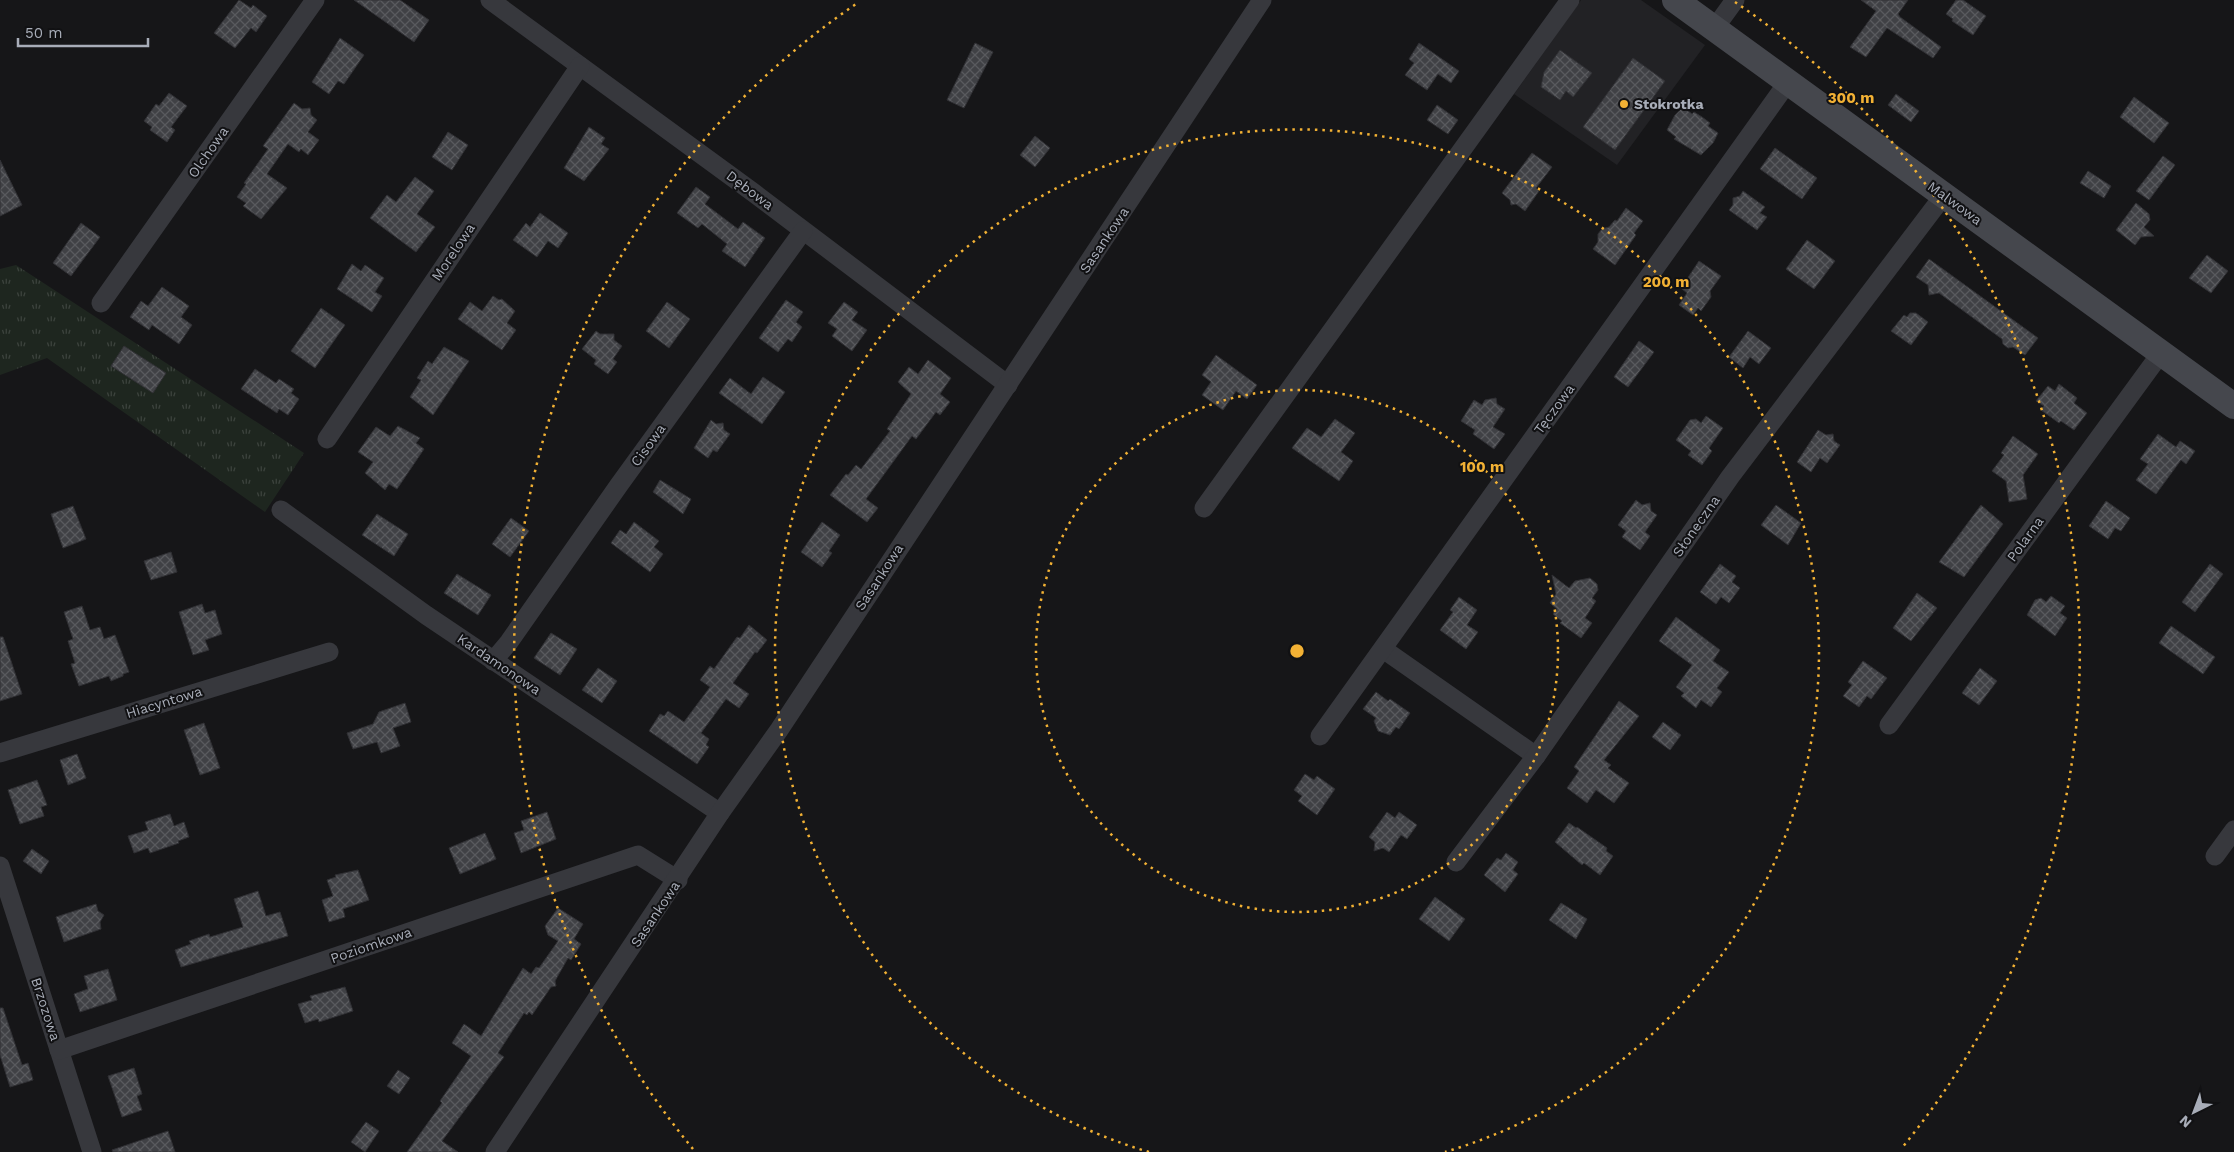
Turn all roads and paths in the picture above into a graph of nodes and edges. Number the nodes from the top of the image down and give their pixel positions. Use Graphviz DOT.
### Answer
graph roads {
  1 [pos="315,0"];
  2 [pos="490,0"];
  3 [pos="1262,0"];
  4 [pos="1570,0"];
  5 [pos="1675,0"];
  6 [pos="1735,0"];
  7 [pos="1714,29"];
  8 [pos="580,66"];
  9 [pos="1788,82"];
  10 [pos="1944,195"];
  11 [pos="803,231"];
  12 [pos="101,303"];
  13 [pos="2161,353"];
  14 [pos="1008,385"];
  15 [pos="2234,406"];
  16 [pos="327,439"];
  17 [pos="1204,508"];
  18 [pos="280,510"];
  19 [pos="1383,649"];
  20 [pos="329,652"];
  21 [pos="493,660"];
  22 [pos="1889,725"];
  23 [pos="1320,736"];
  24 [pos="0,752"];
  25 [pos="1536,756"];
  26 [pos="720,813"];
  27 [pos="2234,830"];
  28 [pos="2215,856"];
  29 [pos="1456,862"];
  30 [pos="0,866"];
  31 [pos="678,880"];
  32 [pos="59,1050"];
  33 [pos="92,1152"];
  34 [pos="495,1152"];
  1 -- 12 [label="street, Olchowa"];
  2 -- 8 [label="street, Dębowa"];
  3 -- 14 [label="street, Sasankowa"];
  4 -- 17 [label="street"];
  5 -- 7 [label="street, Malwowa"];
  6 -- 7 [label="street"];
  7 -- 9 [label="street, Malwowa"];
  8 -- 11 [label="street, Dębowa"];
  8 -- 16 [label="street, Morelowa"];
  9 -- 10 [label="street, Malwowa"];
  9 -- 19 [label="street, Tęczowa"];
  10 -- 13 [label="street, Malwowa"];
  10 -- 25 [label="street, Słoneczna"];
  11 -- 14 [label="street, Dębowa"];
  11 -- 21 [label="street, Cisowa"];
  13 -- 15 [label="street, Malwowa"];
  13 -- 22 [label="street, Polarna"];
  14 -- 26 [label="street, Sasankowa"];
  18 -- 21 [label="street, Kardamonowa"];
  19 -- 23 [label="street, Tęczowa"];
  19 -- 25 [label="street"];
  20 -- 24 [label="street, Hiacyntowa"];
  21 -- 26 [label="street, Kardamonowa"];
  25 -- 29 [label="street, Słoneczna"];
  26 -- 31 [label="street, Sasankowa"];
  27 -- 28 [label="street"];
  30 -- 32 [label="street, Brzozowa"];
  31 -- 32 [label="street, Poziomkowa"];
  31 -- 34 [label="street, Sasankowa"];
  32 -- 33 [label="street, Brzozowa"];
}
